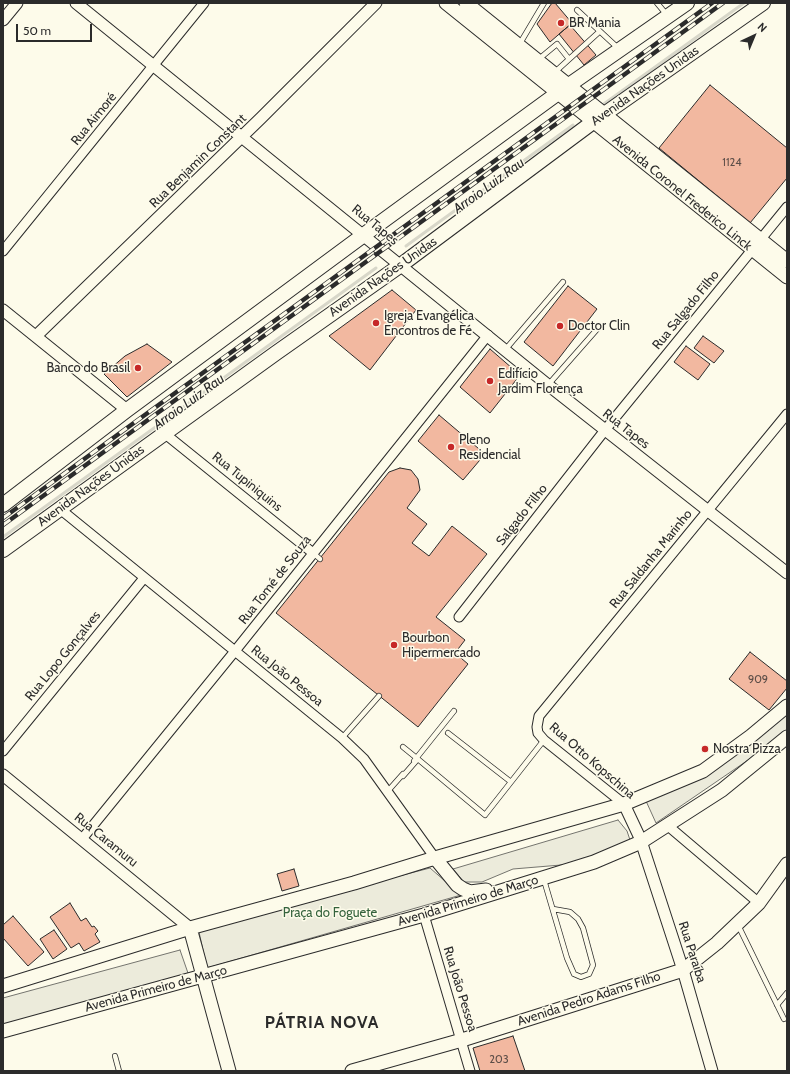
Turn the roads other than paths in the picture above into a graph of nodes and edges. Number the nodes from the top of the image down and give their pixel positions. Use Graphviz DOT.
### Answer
graph roads {
  1 [pos="17,3"];
  2 [pos="76,3"];
  3 [pos="204,3"];
  4 [pos="376,3"];
  5 [pos="446,3"];
  6 [pos="466,3"];
  7 [pos="544,3"];
  8 [pos="657,3"];
  9 [pos="687,3"];
  10 [pos="763,3"];
  11 [pos="576,10"];
  12 [pos="668,16"];
  13 [pos="3,20"];
  14 [pos="600,32"];
  15 [pos="519,45"];
  16 [pos="620,50"];
  17 [pos="569,59"];
  18 [pos="538,60"];
  19 [pos="154,66"];
  20 [pos="554,73"];
  21 [pos="564,89"];
  22 [pos="599,118"];
  23 [pos="242,137"];
  24 [pos="702,201"];
  25 [pos="787,207"];
  26 [pos="365,234"];
  27 [pos="757,245"];
  28 [pos="3,251"];
  29 [pos="787,261"];
  30 [pos="401,265"];
  31 [pos="787,278"];
  32 [pos="563,282"];
  33 [pos="3,310"];
  34 [pos="599,327"];
  35 [pos="488,335"];
  36 [pos="36,336"];
  37 [pos="505,350"];
  38 [pos="548,385"];
  39 [pos="127,410"];
  40 [pos="787,414"];
  41 [pos="605,430"];
  42 [pos="164,433"];
  43 [pos="3,505"];
  44 [pos="60,509"];
  45 [pos="708,510"];
  46 [pos="3,550"];
  47 [pos="316,556"];
  48 [pos="787,573"];
  49 [pos="144,578"];
  50 [pos="459,617"];
  51 [pos="235,651"];
  52 [pos="379,696"];
  53 [pos="787,706"];
  54 [pos="454,711"];
  55 [pos="537,722"];
  56 [pos="448,733"];
  57 [pos="787,737"];
  58 [pos="342,738"];
  59 [pos="544,740"];
  60 [pos="403,747"];
  61 [pos="3,751"];
  62 [pos="418,759"];
  63 [pos="3,774"];
  64 [pos="511,782"];
  65 [pos="387,792"];
  66 [pos="624,804"];
  67 [pos="668,825"];
  68 [pos="82,839"];
  69 [pos="641,842"];
  70 [pos="435,858"];
  71 [pos="787,864"];
  72 [pos="542,878"];
  73 [pos="759,903"];
  74 [pos="553,909"];
  75 [pos="424,915"];
  76 [pos="737,924"];
  77 [pos="190,928"];
  78 [pos="683,970"];
  79 [pos="203,976"];
  80 [pos="3,986"];
  81 [pos="787,993"];
  82 [pos="777,1005"];
  83 [pos="784,1019"];
  84 [pos="3,1031"];
  85 [pos="462,1040"];
  86 [pos="115,1056"];
  87 [pos="119,1071"];
  88 [pos="229,1071"];
  89 [pos="352,1071"];
  90 [pos="470,1071"];
  91 [pos="712,1071"];
  1 -- 13 [label="street"];
  2 -- 19 [label="street, Rua Tapes"];
  3 -- 19 [label="street, Rua Aimoré"];
  4 -- 23 [label="street, Rua Benjamin Constant"];
  5 -- 21 [label="main road, Avenida Coronel Frederico Linck"];
  6 -- 15 [label="main road, Avenida Coronel Frederico Linck"];
  7 -- 15 [label="lane"];
  8 -- 12 [label="lane"];
  9 -- 12 [label="main road"];
  10 -- 22 [label="main road, Avenida Nações Unidas"];
  11 -- 14 [label="lane"];
  12 -- 16 [label="main road"];
  14 -- 16 [label="lane"];
  14 -- 17 [label="lane"];
  15 -- 18 [label="main road, Avenida Coronel Frederico Linck"];
  16 -- 21 [label="main road"];
  17 -- 18 [label="lane"];
  17 -- 20 [label="lane"];
  18 -- 20 [label="main road, Avenida Coronel Frederico Linck"];
  19 -- 23 [label="street, Rua Tapes"];
  19 -- 28 [label="street, Rua Aimoré"];
  20 -- 21 [label="main road, Avenida Coronel Frederico Linck"];
  21 -- 22 [label="main road, Avenida Coronel Frederico Linck"];
  21 -- 26 [label="main road"];
  22 -- 24 [label="main road, Avenida Coronel Frederico Linck"];
  22 -- 24 [label="main road, Avenida Coronel Frederico Linck"];
  22 -- 30 [label="main road, Avenida Nações Unidas"];
  23 -- 26 [label="street, Rua Tapes"];
  23 -- 36 [label="street, Rua Benjamin Constant"];
  24 -- 27 [label="main road, Avenida Coronel Frederico Linck"];
  25 -- 27 [label="street, Rua Salgado Filho"];
  26 -- 30 [label="street, Rua Tapes"];
  26 -- 39 [label="main road"];
  27 -- 29 [label="main road, Avenida Coronel Frederico Linck"];
  27 -- 31 [label="main road, Avenida Coronel Frederico Linck"];
  27 -- 41 [label="street, Rua Salgado Filho"];
  30 -- 35 [label="street, Rua Tapes"];
  30 -- 42 [label="main road, Avenida Nações Unidas"];
  32 -- 37 [label="lane"];
  33 -- 36 [label="street"];
  34 -- 38 [label="lane"];
  35 -- 37 [label="street, Rua Tapes"];
  35 -- 47 [label="street, Rua Tomé de Souza"];
  36 -- 39 [label="street"];
  37 -- 38 [label="street, Rua Tapes"];
  38 -- 41 [label="street, Rua Tapes"];
  39 -- 43 [label="main road"];
  40 -- 45 [label="street, Rua Saldanha Marinho"];
  41 -- 45 [label="street, Rua Tapes"];
  41 -- 50 [label="street, Salgado Filho"];
  42 -- 44 [label="main road, Avenida Nações Unidas"];
  42 -- 47 [label="street, Rua Tupiniquins"];
  44 -- 46 [label="main road, Avenida Nações Unidas"];
  44 -- 49 [label="street, Rua João Pessoa"];
  45 -- 48 [label="street, Rua Tapes"];
  45 -- 55 [label="street, Rua Saldanha Marinho"];
  47 -- 51 [label="street, Rua Tomé de Souza"];
  49 -- 51 [label="street, Rua João Pessoa"];
  49 -- 61 [label="street, Rua Lopo Gonçalves"];
  51 -- 58 [label="street, Rua João Pessoa"];
  51 -- 68 [label="street, Rua Tomé de Souza"];
  52 -- 58 [label="lane"];
  53 -- 66 [label="main road"];
  54 -- 62 [label="lane"];
  55 -- 59 [label="street, Rua Otto Kopschina"];
  56 -- 64 [label="lane"];
  57 -- 67 [label="main road, Avenida Primeiro de Março"];
  58 -- 65 [label="street, Rua João Pessoa"];
  59 -- 64 [label="lane"];
  59 -- 66 [label="street, Rua Otto Kopschina"];
  60 -- 62 [label="lane"];
  62 -- 64 [label="lane"];
  62 -- 65 [label="lane"];
  63 -- 68 [label="street, Rua Caramuru"];
  65 -- 70 [label="street, Rua João Pessoa"];
  66 -- 69 [label="street, Rua Otto Kopschina"];
  66 -- 70 [label="main road"];
  67 -- 69 [label="main road, Avenida Primeiro de Março"];
  67 -- 73 [label="street"];
  68 -- 77 [label="street, Rua Caramuru"];
  69 -- 72 [label="main road, Avenida Primeiro de Março"];
  69 -- 78 [label="street, Rua Paraíba"];
  70 -- 72 [label="main road"];
  70 -- 77 [label="main road"];
  71 -- 73 [label="main road, Avenida Pedro Adams Filho"];
  72 -- 74 [label="lane"];
  72 -- 75 [label="main road, Avenida Primeiro de Março"];
  73 -- 76 [label="main road, Avenida Pedro Adams Filho"];
  74 -- 74 [label="lane"];
  75 -- 79 [label="main road, Avenida Primeiro de Março"];
  75 -- 85 [label="street, Rua João Pessoa"];
  76 -- 78 [label="main road, Avenida Pedro Adams Filho"];
  76 -- 82 [label="lane"];
  77 -- 79 [label="main road"];
  77 -- 80 [label="main road"];
  78 -- 85 [label="main road, Avenida Pedro Adams Filho"];
  78 -- 91 [label="street, Rua Paraíba"];
  79 -- 84 [label="main road, Avenida Primeiro de Março"];
  79 -- 88 [label="main road"];
  81 -- 82 [label="lane"];
  82 -- 83 [label="lane"];
  85 -- 89 [label="main road, Avenida Pedro Adams Filho"];
  85 -- 90 [label="street, Rua João Pessoa"];
  86 -- 87 [label="lane"];
}
